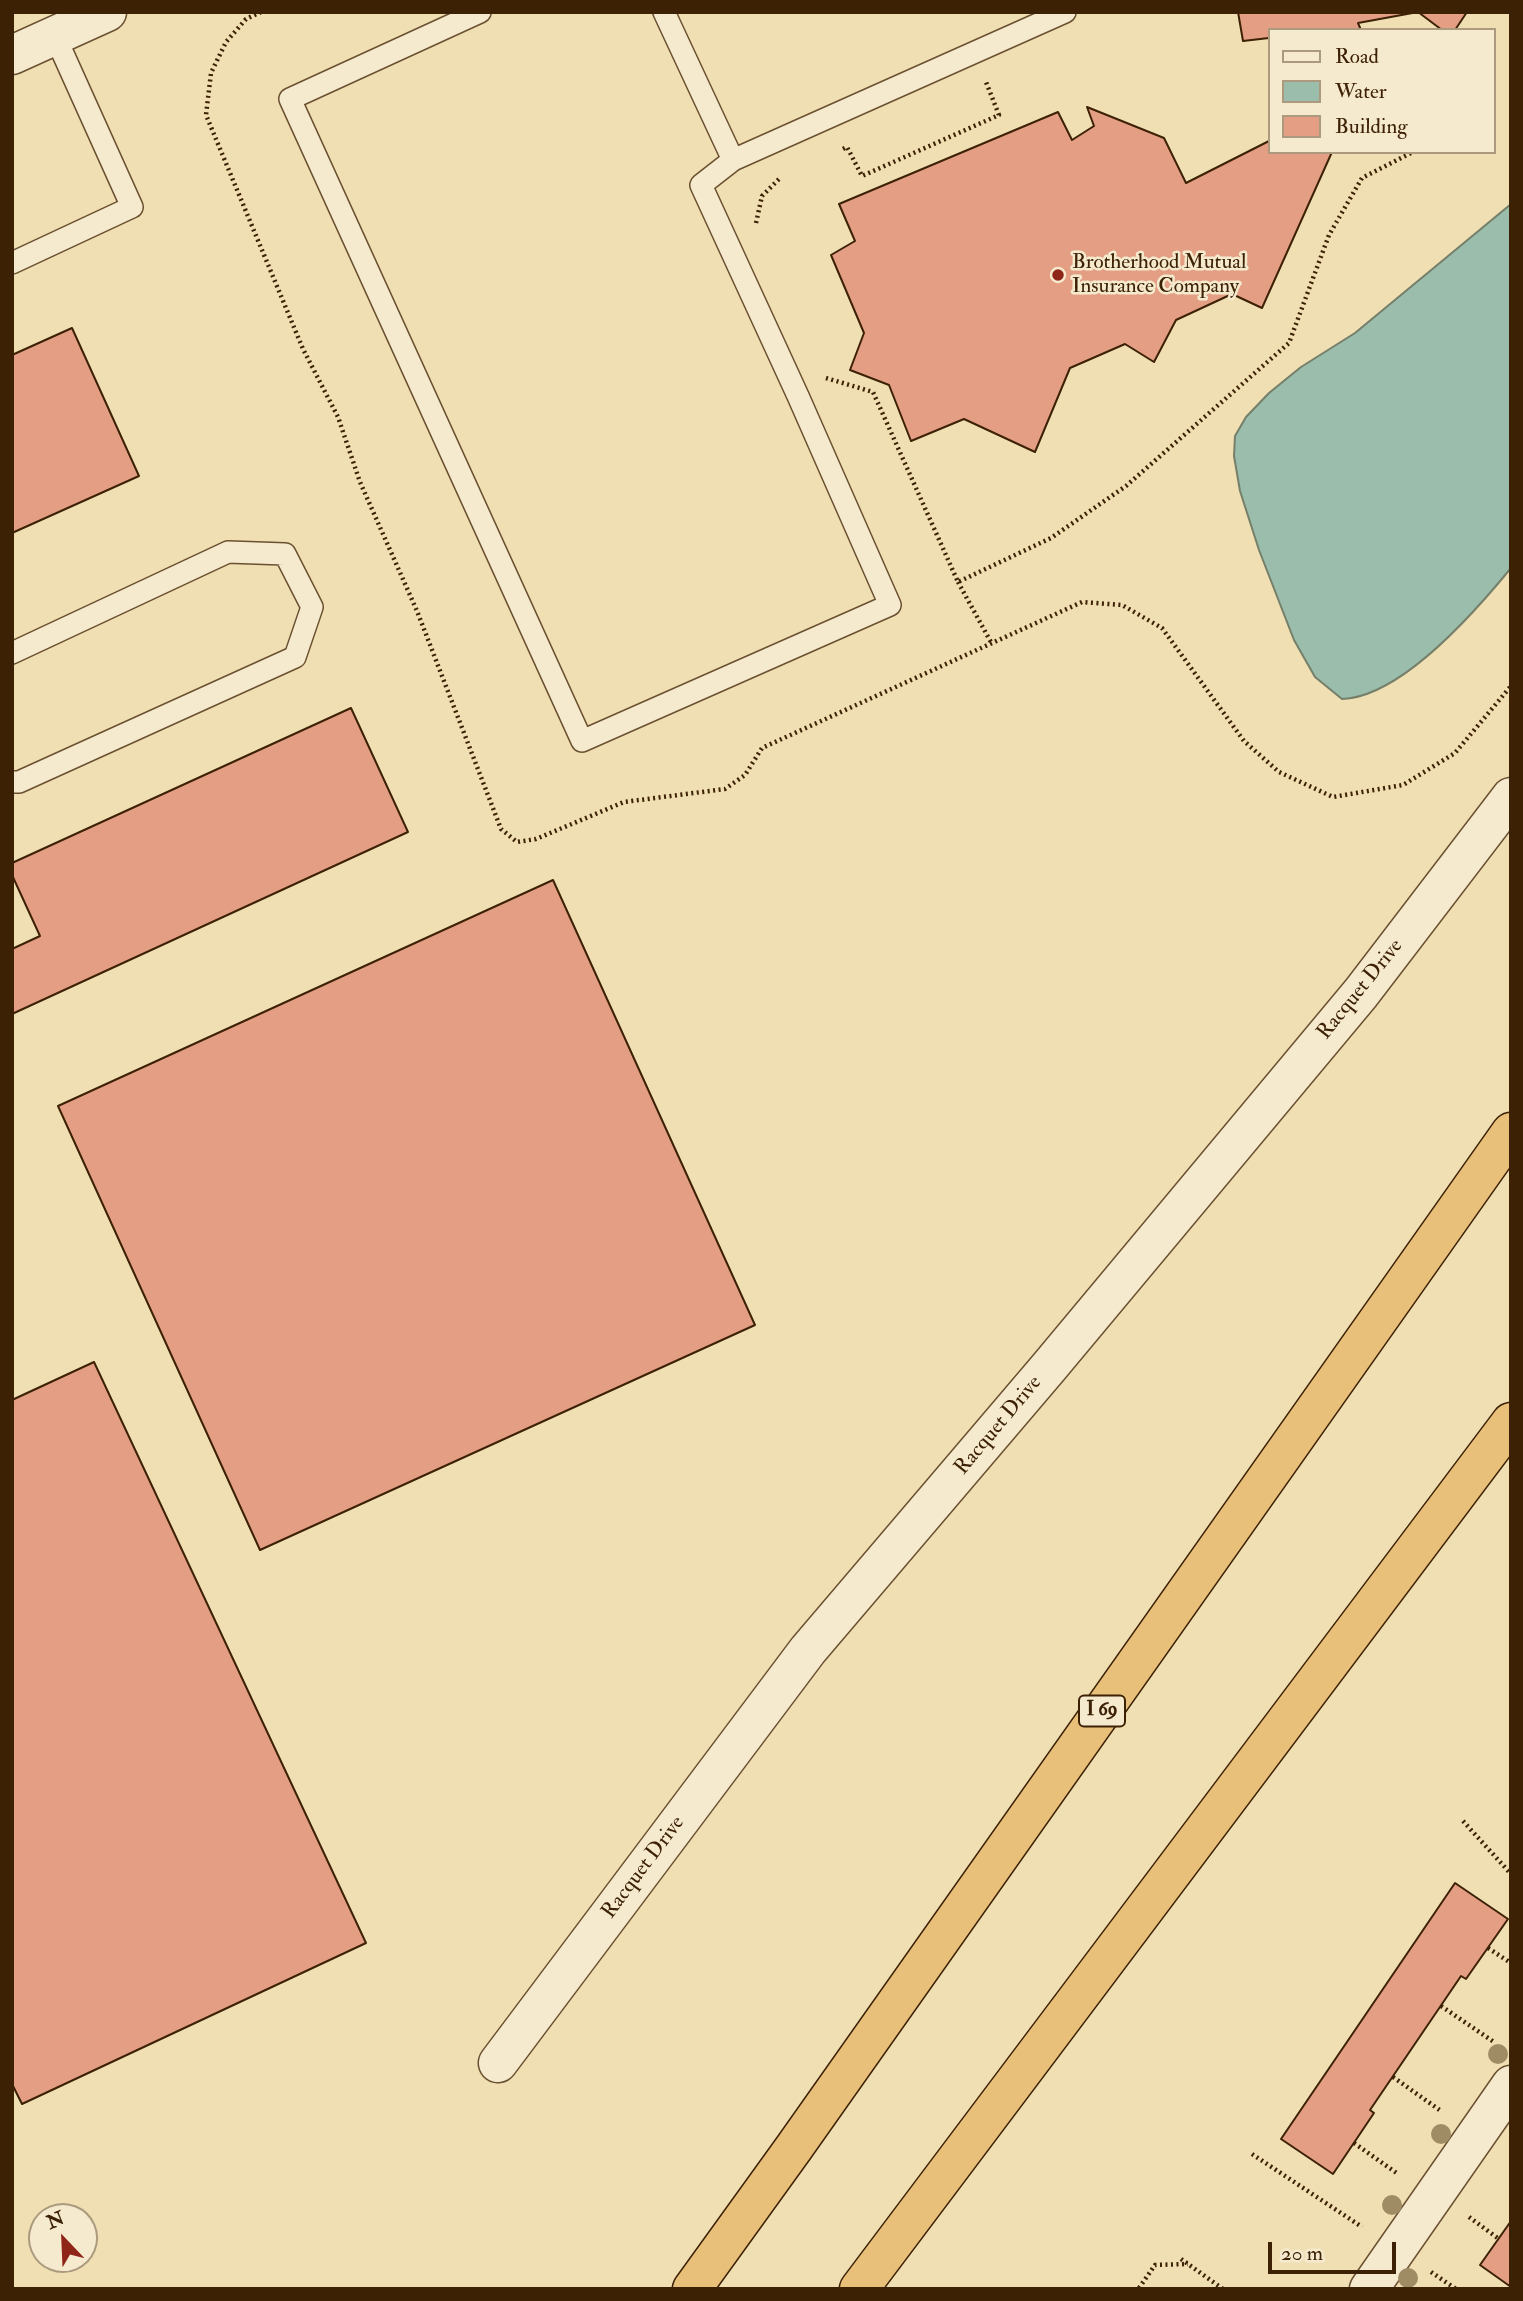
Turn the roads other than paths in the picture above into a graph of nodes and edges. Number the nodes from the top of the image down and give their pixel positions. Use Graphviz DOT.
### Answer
graph roads {
  1 [pos="107,12"];
  2 [pos="480,12"];
  3 [pos="664,12"];
  4 [pos="1065,12"];
  5 [pos="55,36"];
  6 [pos="12,55"];
  7 [pos="733,160"];
  8 [pos="12,263"];
  9 [pos="12,653"];
  10 [pos="12,782"];
  11 [pos="1511,797"];
  12 [pos="1511,1132"];
  13 [pos="1511,1422"];
  14 [pos="498,2063"];
  15 [pos="1511,2085"];
  16 [pos="692,2289"];
  17 [pos="859,2289"];
  18 [pos="1369,2289"];
  1 -- 5 [label="street"];
  2 -- 7 [label="lane"];
  3 -- 7 [label="lane"];
  4 -- 7 [label="lane"];
  5 -- 6 [label="street"];
  5 -- 8 [label="lane"];
  9 -- 10 [label="lane"];
  11 -- 14 [label="street, Racquet Drive"];
  12 -- 16 [label="highway, I 69"];
  13 -- 17 [label="highway"];
  15 -- 18 [label="street"];
}
